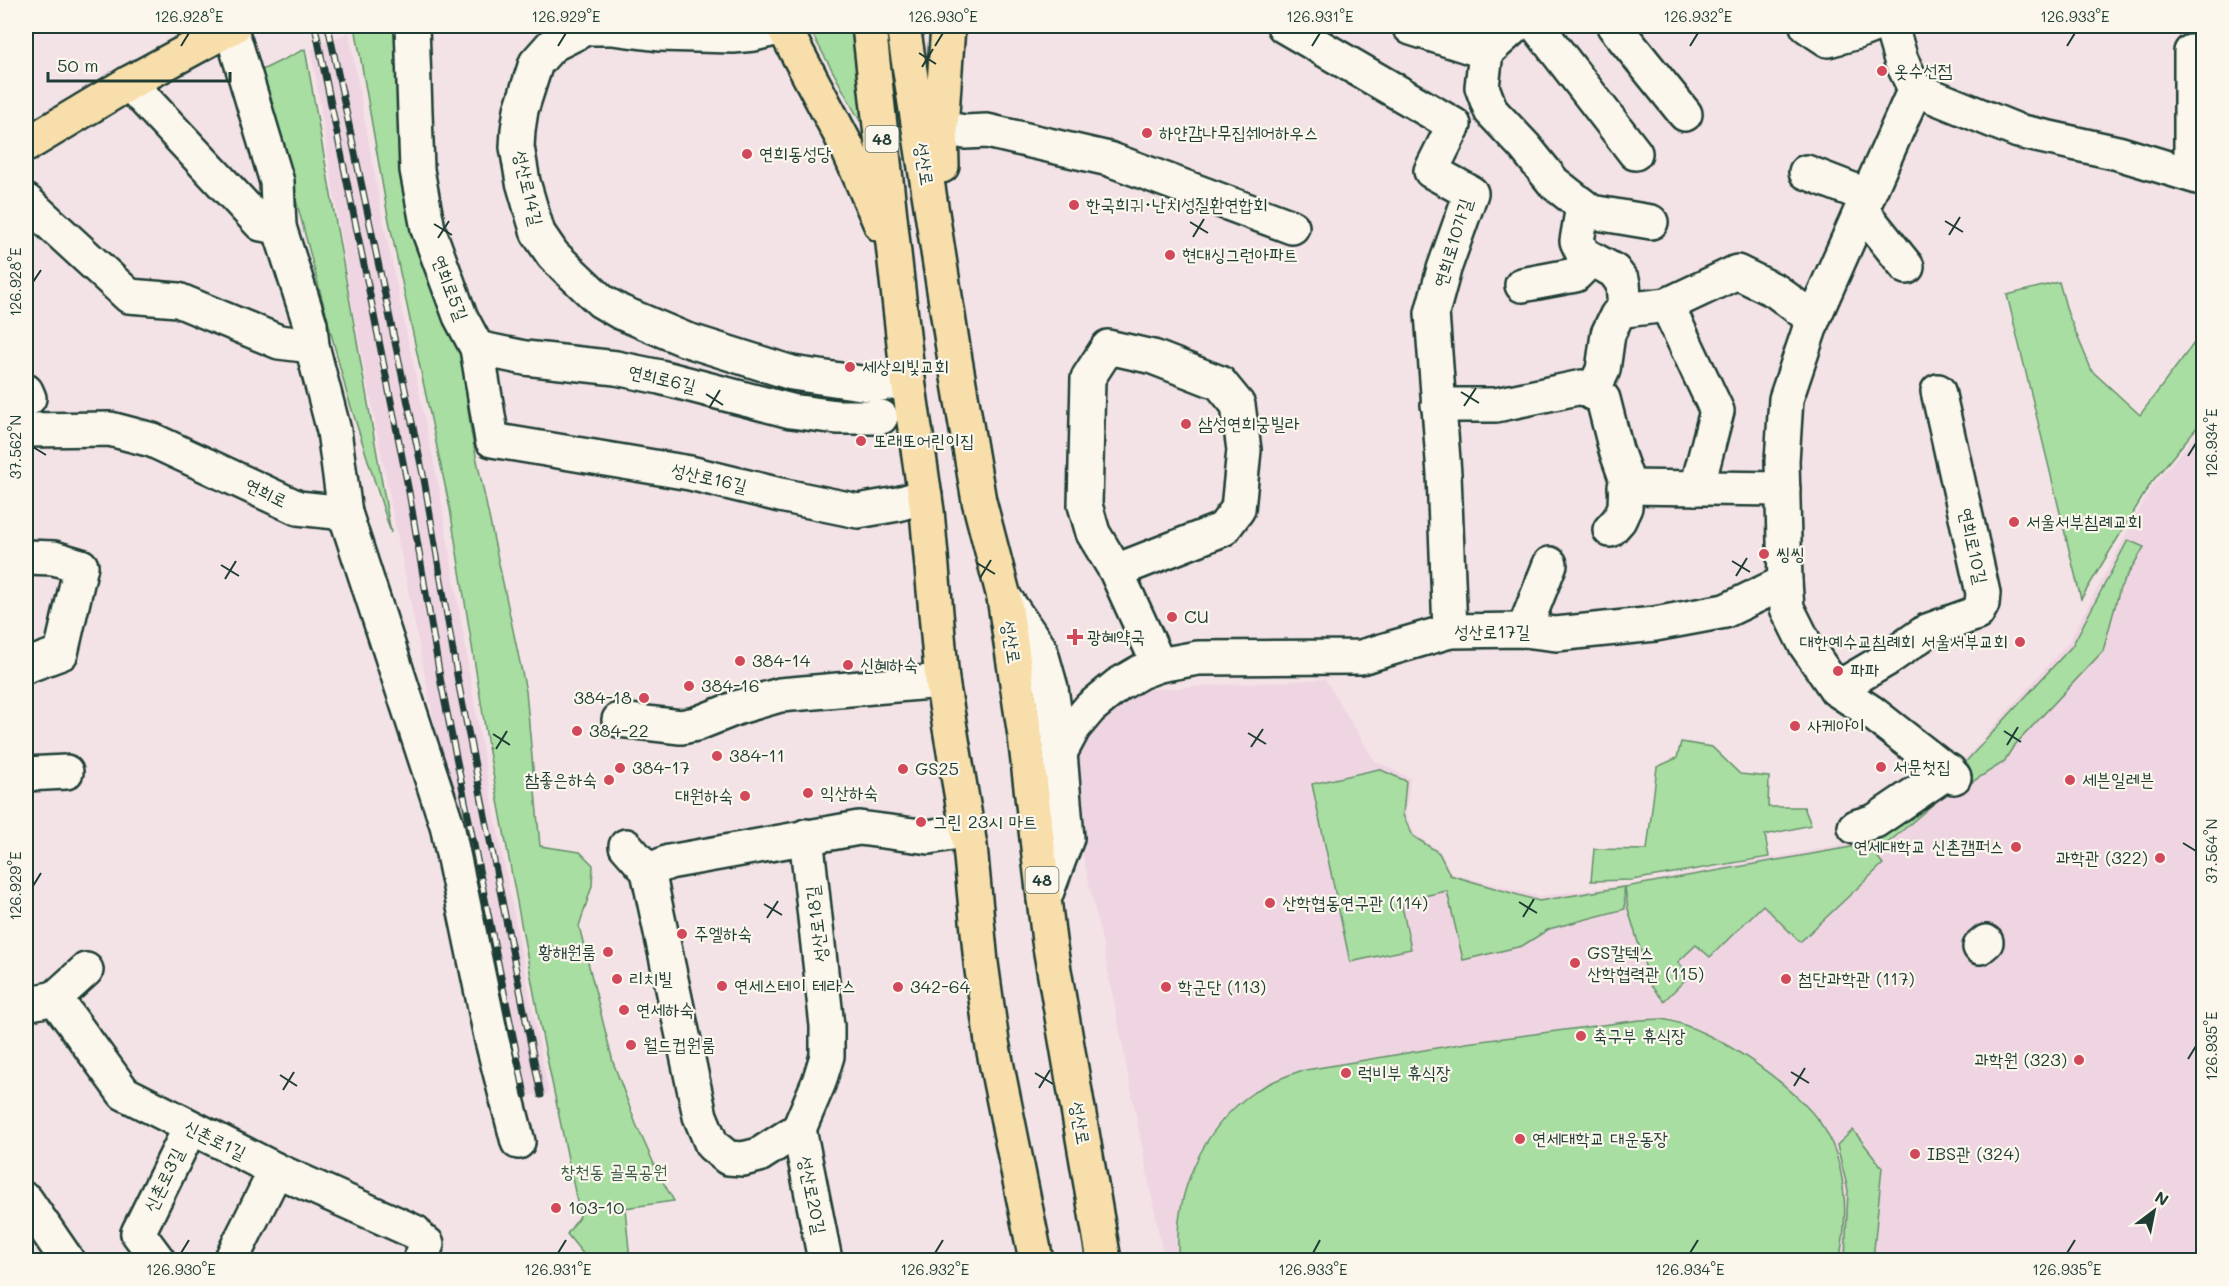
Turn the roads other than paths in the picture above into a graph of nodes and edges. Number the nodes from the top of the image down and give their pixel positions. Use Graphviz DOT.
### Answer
graph roads {
  1 [pos="412,26"];
  2 [pos="783,26"];
  3 [pos="869,26"];
  4 [pos="903,26"];
  5 [pos="948,26"];
  6 [pos="1284,26"];
  7 [pos="1409,26"];
  8 [pos="1515,26"];
  9 [pos="1537,26"];
  10 [pos="1614,26"];
  11 [pos="1807,26"];
  12 [pos="1872,26"];
  13 [pos="1891,26"];
  14 [pos="231,29"];
  15 [pos="2204,51"];
  16 [pos="1486,52"];
  17 [pos="129,83"];
  18 [pos="1915,89"];
  19 [pos="1685,114"];
  20 [pos="941,128"];
  21 [pos="26,145"];
  22 [pos="1635,153"];
  23 [pos="1806,172"];
  24 [pos="2197,176"];
  25 [pos="26,201"];
  26 [pos="1865,204"];
  27 [pos="1583,206"];
  28 [pos="1652,222"];
  29 [pos="279,227"];
  30 [pos="1292,227"];
  31 [pos="934,231"];
  32 [pos="893,252"];
  33 [pos="1591,259"];
  34 [pos="1907,267"];
  35 [pos="1522,285"];
  36 [pos="1667,305"];
  37 [pos="1625,309"];
  38 [pos="1813,319"];
  39 [pos="312,346"];
  40 [pos="477,348"];
  41 [pos="908,380"];
  42 [pos="1938,392"];
  43 [pos="1592,393"];
  44 [pos="1438,405"];
  45 [pos="881,417"];
  46 [pos="26,430"];
  47 [pos="492,440"];
  48 [pos="1625,487"];
  49 [pos="1697,488"];
  50 [pos="1783,489"];
  51 [pos="925,496"];
  52 [pos="345,513"];
  53 [pos="1614,525"];
  54 [pos="26,557"];
  55 [pos="1550,564"];
  56 [pos="1116,571"];
  57 [pos="1785,582"];
  58 [pos="1004,597"];
  59 [pos="1524,630"];
  60 [pos="1450,631"];
  61 [pos="1159,665"];
  62 [pos="26,666"];
  63 [pos="942,681"];
  64 [pos="1836,689"];
  65 [pos="619,720"];
  66 [pos="1060,753"];
  67 [pos="66,772"];
  68 [pos="26,774"];
  69 [pos="1855,827"];
  70 [pos="968,830"];
  71 [pos="806,836"];
  72 [pos="626,846"];
  73 [pos="648,871"];
  74 [pos="1044,898"];
  75 [pos="86,970"];
  76 [pos="40,1001"];
  77 [pos="190,1128"];
  78 [pos="799,1129"];
  79 [pos="518,1142"];
  80 [pos="276,1170"];
  81 [pos="26,1200"];
  82 [pos="421,1245"];
  83 [pos="67,1260"];
  84 [pos="158,1260"];
  85 [pos="231,1260"];
  86 [pos="825,1260"];
  87 [pos="1036,1260"];
  88 [pos="1104,1260"];
  1 -- 40 [label="street, 연희로5길"];
  2 -- 32 [label="main road"];
  2 -- 41 [label="street, 성산로14길"];
  3 -- 32 [label="main road, 48"];
  4 -- 31 [label="main road, 성산로 / 48"];
  5 -- 20 [label="main road"];
  6 -- 44 [label="street, 연희로10가길"];
  7 -- 16 [label="street"];
  8 -- 16 [label="street"];
  9 -- 22 [label="street"];
  10 -- 19 [label="street"];
  11 -- 12 [label="street"];
  13 -- 18 [label="street"];
  14 -- 17 [label="main road"];
  14 -- 29 [label="street"];
  15 -- 24 [label="street"];
  16 -- 27 [label="street"];
  17 -- 21 [label="main road"];
  17 -- 29 [label="street"];
  18 -- 24 [label="street"];
  18 -- 26 [label="street"];
  20 -- 30 [label="street, 성산로"];
  20 -- 31 [label="main road"];
  23 -- 26 [label="street"];
  25 -- 39 [label="street"];
  26 -- 34 [label="street"];
  26 -- 38 [label="street"];
  27 -- 28 [label="street"];
  27 -- 33 [label="street"];
  29 -- 39 [label="street"];
  31 -- 58 [label="main road, 성산로 / 48"];
  32 -- 41 [label="main road, 48"];
  33 -- 35 [label="street"];
  33 -- 37 [label="street"];
  36 -- 37 [label="street"];
  36 -- 38 [label="street"];
  36 -- 49 [label="street"];
  37 -- 43 [label="street"];
  38 -- 50 [label="street"];
  39 -- 52 [label="street"];
  40 -- 45 [label="street, 연희로6길"];
  40 -- 47 [label="street, 연희로5길"];
  41 -- 51 [label="main road, 48"];
  42 -- 64 [label="street, 연희로10길"];
  43 -- 44 [label="street"];
  43 -- 48 [label="street"];
  44 -- 60 [label="street, 연희로10가길"];
  46 -- 52 [label="street, 연희로"];
  47 -- 51 [label="street, 성산로16길"];
  48 -- 49 [label="street"];
  48 -- 53 [label="street"];
  49 -- 50 [label="street"];
  50 -- 57 [label="street"];
  51 -- 63 [label="main road, 48"];
  52 -- 79 [label="street"];
  54 -- 62 [label="street"];
  55 -- 59 [label="street"];
  56 -- 56 [label="street"];
  56 -- 61 [label="street"];
  57 -- 59 [label="street, 성산로17길"];
  57 -- 64 [label="street"];
  58 -- 66 [label="street"];
  58 -- 74 [label="main road, 성산로 / 48"];
  59 -- 60 [label="street, 성산로17길"];
  60 -- 61 [label="street, 성산로17길"];
  61 -- 66 [label="street, 성산로17길"];
  63 -- 65 [label="street"];
  63 -- 70 [label="main road, 48"];
  64 -- 69 [label="street"];
  66 -- 74 [label="street"];
  67 -- 68 [label="street"];
  70 -- 71 [label="street"];
  70 -- 87 [label="main road, 48"];
  71 -- 73 [label="street"];
  71 -- 78 [label="street, 성산로18길"];
  72 -- 73 [label="street"];
  73 -- 78 [label="street"];
  74 -- 88 [label="main road, 성산로 / 48"];
  75 -- 76 [label="street, 신촌로1길"];
  76 -- 77 [label="street, 신촌로1길"];
  77 -- 80 [label="street, 신촌로1길"];
  77 -- 84 [label="street, 신촌로3길"];
  78 -- 86 [label="street, 성산로20길"];
  80 -- 82 [label="street, 신촌로1길"];
  80 -- 85 [label="street"];
  81 -- 83 [label="street"];
}
